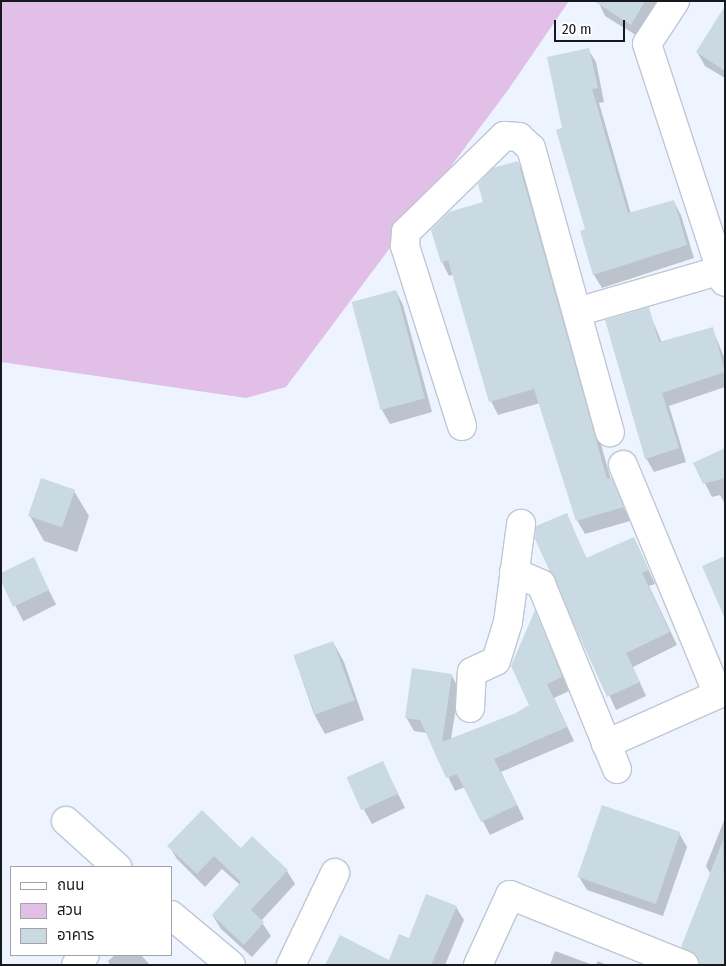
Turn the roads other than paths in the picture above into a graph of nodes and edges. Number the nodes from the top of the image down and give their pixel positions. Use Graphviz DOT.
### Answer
graph roads {
  1 [pos="675,1"];
  2 [pos="724,274"];
  3 [pos="576,312"];
  4 [pos="462,426"];
  5 [pos="610,432"];
  6 [pos="623,465"];
  7 [pos="520,524"];
  8 [pos="514,572"];
  9 [pos="722,692"];
  10 [pos="470,708"];
  11 [pos="606,744"];
  12 [pos="617,769"];
  13 [pos="66,821"];
  14 [pos="116,866"];
  15 [pos="335,873"];
  16 [pos="172,916"];
  17 [pos="231,965"];
  18 [pos="291,965"];
  19 [pos="478,965"];
  20 [pos="684,965"];
  1 -- 2 [label="street"];
  2 -- 3 [label="street"];
  3 -- 4 [label="street"];
  3 -- 5 [label="street"];
  6 -- 9 [label="street"];
  7 -- 8 [label="street"];
  8 -- 10 [label="street"];
  8 -- 11 [label="street"];
  9 -- 11 [label="street"];
  11 -- 12 [label="street"];
  13 -- 14 [label="street"];
  15 -- 18 [label="street"];
  16 -- 17 [label="street"];
  19 -- 20 [label="street"];
}
